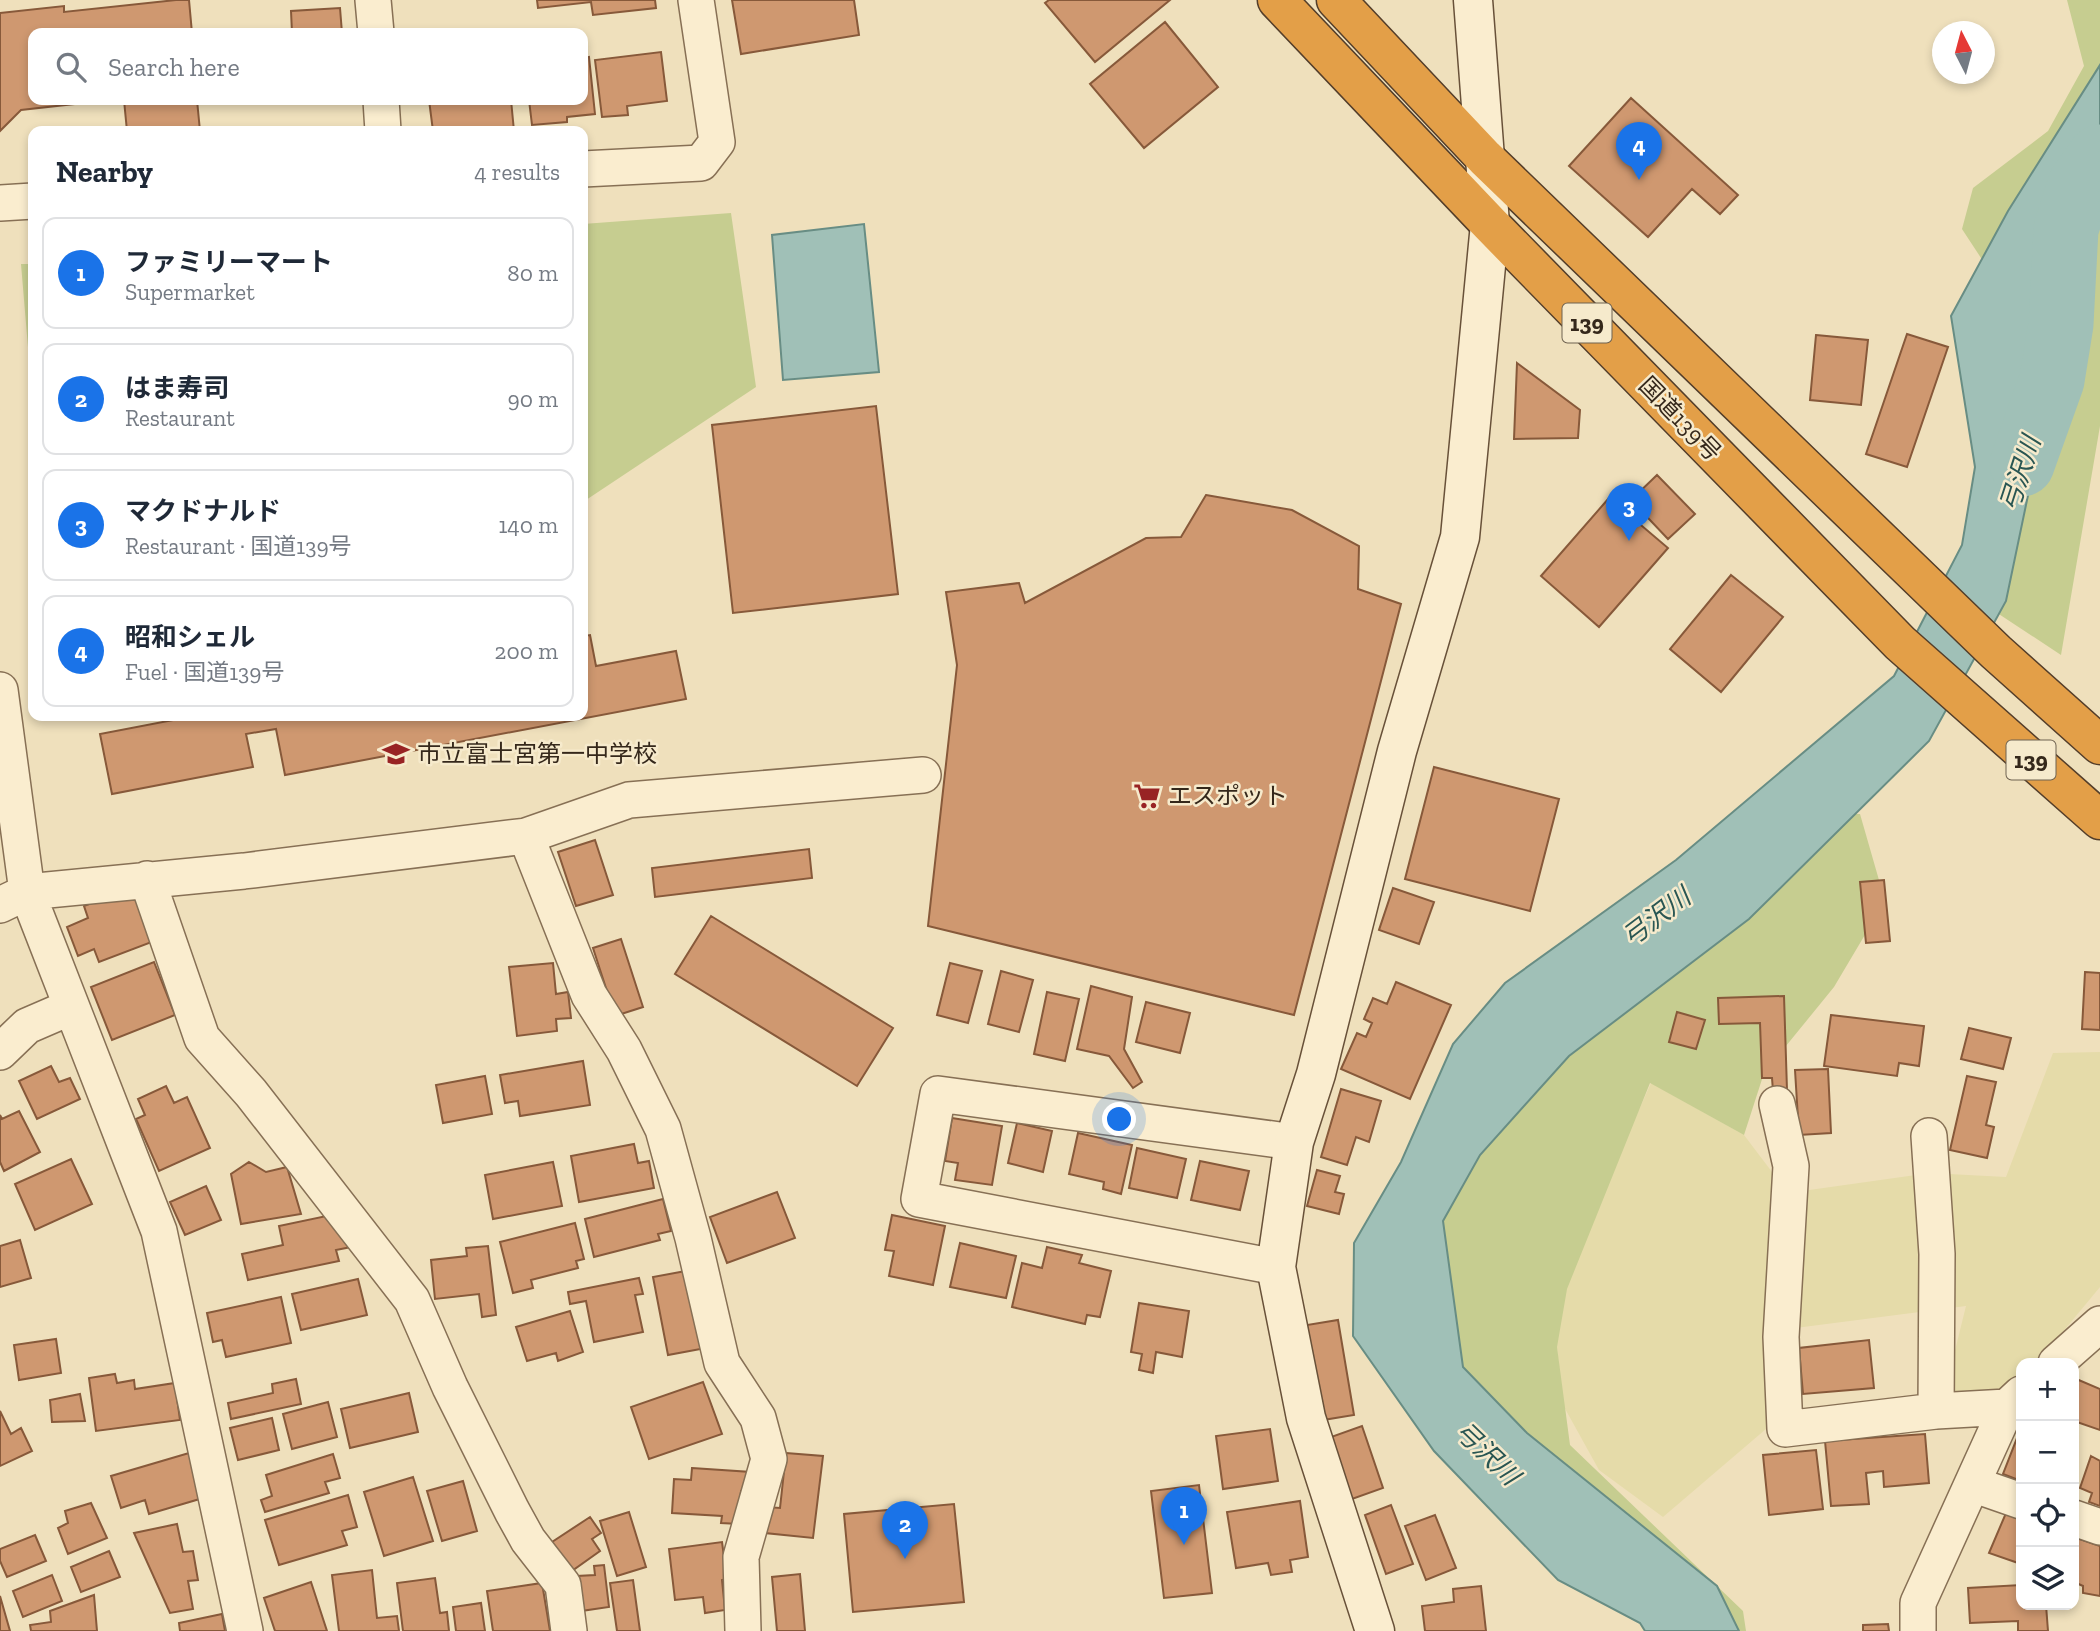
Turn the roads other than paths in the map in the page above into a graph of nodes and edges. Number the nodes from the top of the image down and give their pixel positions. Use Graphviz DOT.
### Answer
graph roads {
  1 [pos="373,0"];
  2 [pos="696,0"];
  3 [pos="1277,0"];
  4 [pos="1336,0"];
  5 [pos="1473,0"];
  6 [pos="376,28"];
  7 [pos="381,105"];
  8 [pos="383,126"];
  9 [pos="1485,158"];
  10 [pos="588,169"];
  11 [pos="28,201"];
  12 [pos="0,203"];
  13 [pos="1490,224"];
  14 [pos="0,690"];
  15 [pos="2100,745"];
  16 [pos="923,775"];
  17 [pos="2100,820"];
  18 [pos="526,836"];
  19 [pos="148,879"];
  20 [pos="13,899"];
  21 [pos="71,1007"];
  22 [pos="0,1052"];
  23 [pos="1777,1104"];
  24 [pos="1929,1136"];
  25 [pos="1294,1142"];
  26 [pos="1276,1267"];
  27 [pos="2100,1324"];
  28 [pos="2062,1358"];
  29 [pos="2014,1400"];
  30 [pos="1936,1411"];
  31 [pos="1972,1484"];
  32 [pos="2016,1499"];
  33 [pos="2079,1520"];
  34 [pos="2100,1527"];
  35 [pos="245,1631"];
  36 [pos="569,1631"];
  37 [pos="743,1631"];
  38 [pos="1375,1631"];
  39 [pos="1918,1631"];
  1 -- 6 [label="street"];
  2 -- 10 [label="street"];
  3 -- 13 [label="highway, 国道139号 / 139"];
  4 -- 9 [label="highway, 国道139号 / 139"];
  5 -- 9 [label="street"];
  7 -- 8 [label="street"];
  9 -- 13 [label="street"];
  9 -- 15 [label="highway, 国道139号 / 139"];
  11 -- 12 [label="street"];
  13 -- 17 [label="highway, 国道139号 / 139"];
  13 -- 25 [label="street"];
  14 -- 20 [label="street"];
  16 -- 18 [label="street"];
  18 -- 19 [label="street"];
  18 -- 37 [label="street"];
  19 -- 20 [label="street"];
  19 -- 36 [label="street"];
  20 -- 21 [label="street"];
  21 -- 22 [label="street"];
  21 -- 35 [label="street"];
  23 -- 30 [label="street"];
  24 -- 30 [label="street"];
  25 -- 26 [label="street"];
  25 -- 26 [label="street"];
  26 -- 38 [label="street"];
  27 -- 28 [label="street"];
  29 -- 30 [label="street"];
  29 -- 31 [label="street"];
  31 -- 32 [label="street"];
  31 -- 39 [label="street"];
  33 -- 34 [label="street"];
}
